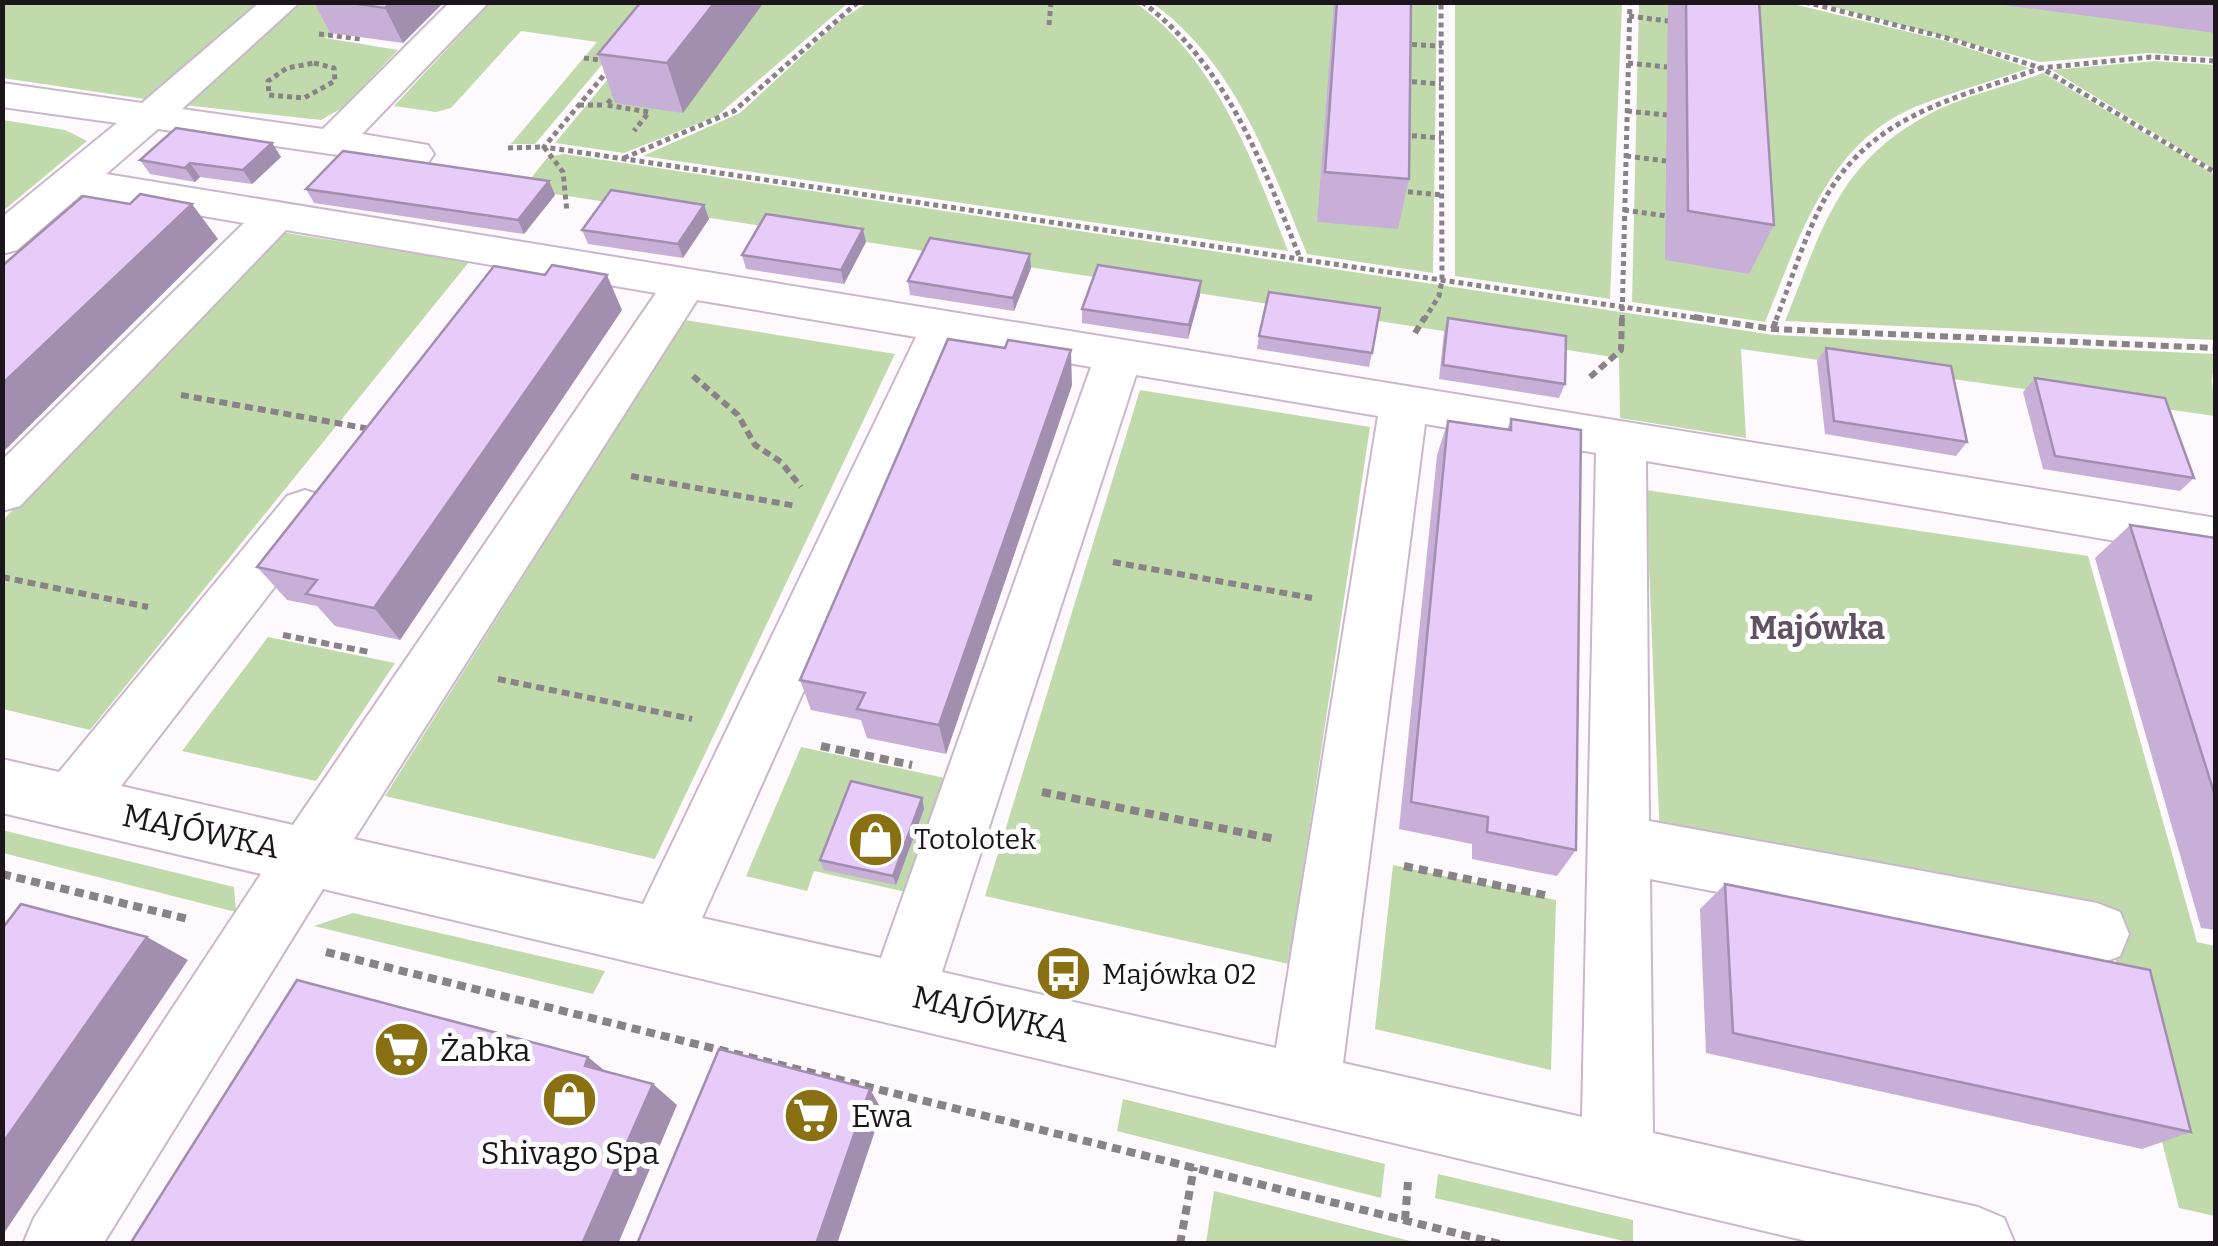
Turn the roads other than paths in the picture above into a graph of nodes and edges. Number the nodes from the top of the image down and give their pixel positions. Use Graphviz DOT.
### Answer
graph roads {
  1 [pos="471,2"];
  2 [pos="292,18"];
  3 [pos="2,94"];
  4 [pos="150,116"];
  5 [pos="332,142"];
  6 [pos="414,154"];
  7 [pos="74,182"];
  8 [pos="276,215"];
  9 [pos="2,240"];
  10 [pos="510,254"];
  11 [pos="475,298"];
  12 [pos="672,304"];
  13 [pos="944,326"];
  14 [pos="1119,355"];
  15 [pos="1404,403"];
  16 [pos="370,429"];
  17 [pos="1621,439"];
  18 [pos="2,492"];
  19 [pos="2216,538"];
  20 [pos="2,786"];
  21 [pos="71,802"];
  22 [pos="1618,844"];
  23 [pos="308,855"];
  24 [pos="2097,934"];
  25 [pos="661,937"];
  26 [pos="902,994"];
  27 [pos="1305,1086"];
  28 [pos="1616,1160"];
  29 [pos="60,1244"];
  30 [pos="1978,1244"];
  1 -- 5 [label="street"];
  2 -- 4 [label="street"];
  3 -- 4 [label="street"];
  4 -- 5 [label="street"];
  4 -- 7 [label="street"];
  5 -- 6 [label="street"];
  7 -- 8 [label="street"];
  7 -- 9 [label="street"];
  8 -- 10 [label="street"];
  8 -- 18 [label="street"];
  10 -- 11 [label="street"];
  10 -- 12 [label="street"];
  12 -- 13 [label="street"];
  12 -- 23 [label="street"];
  13 -- 14 [label="street"];
  13 -- 25 [label="street"];
  14 -- 15 [label="street"];
  14 -- 26 [label="street"];
  15 -- 17 [label="street"];
  15 -- 27 [label="street"];
  16 -- 21 [label="street"];
  17 -- 19 [label="street"];
  17 -- 22 [label="street"];
  20 -- 21 [label="street, MAJÓWKA"];
  21 -- 23 [label="street, MAJÓWKA"];
  22 -- 24 [label="street"];
  22 -- 28 [label="street"];
  23 -- 25 [label="street, MAJÓWKA"];
  23 -- 29 [label="street"];
  25 -- 26 [label="street, MAJÓWKA"];
  26 -- 27 [label="street, MAJÓWKA"];
  27 -- 28 [label="street, MAJÓWKA"];
  28 -- 30 [label="street, MAJÓWKA"];
}
